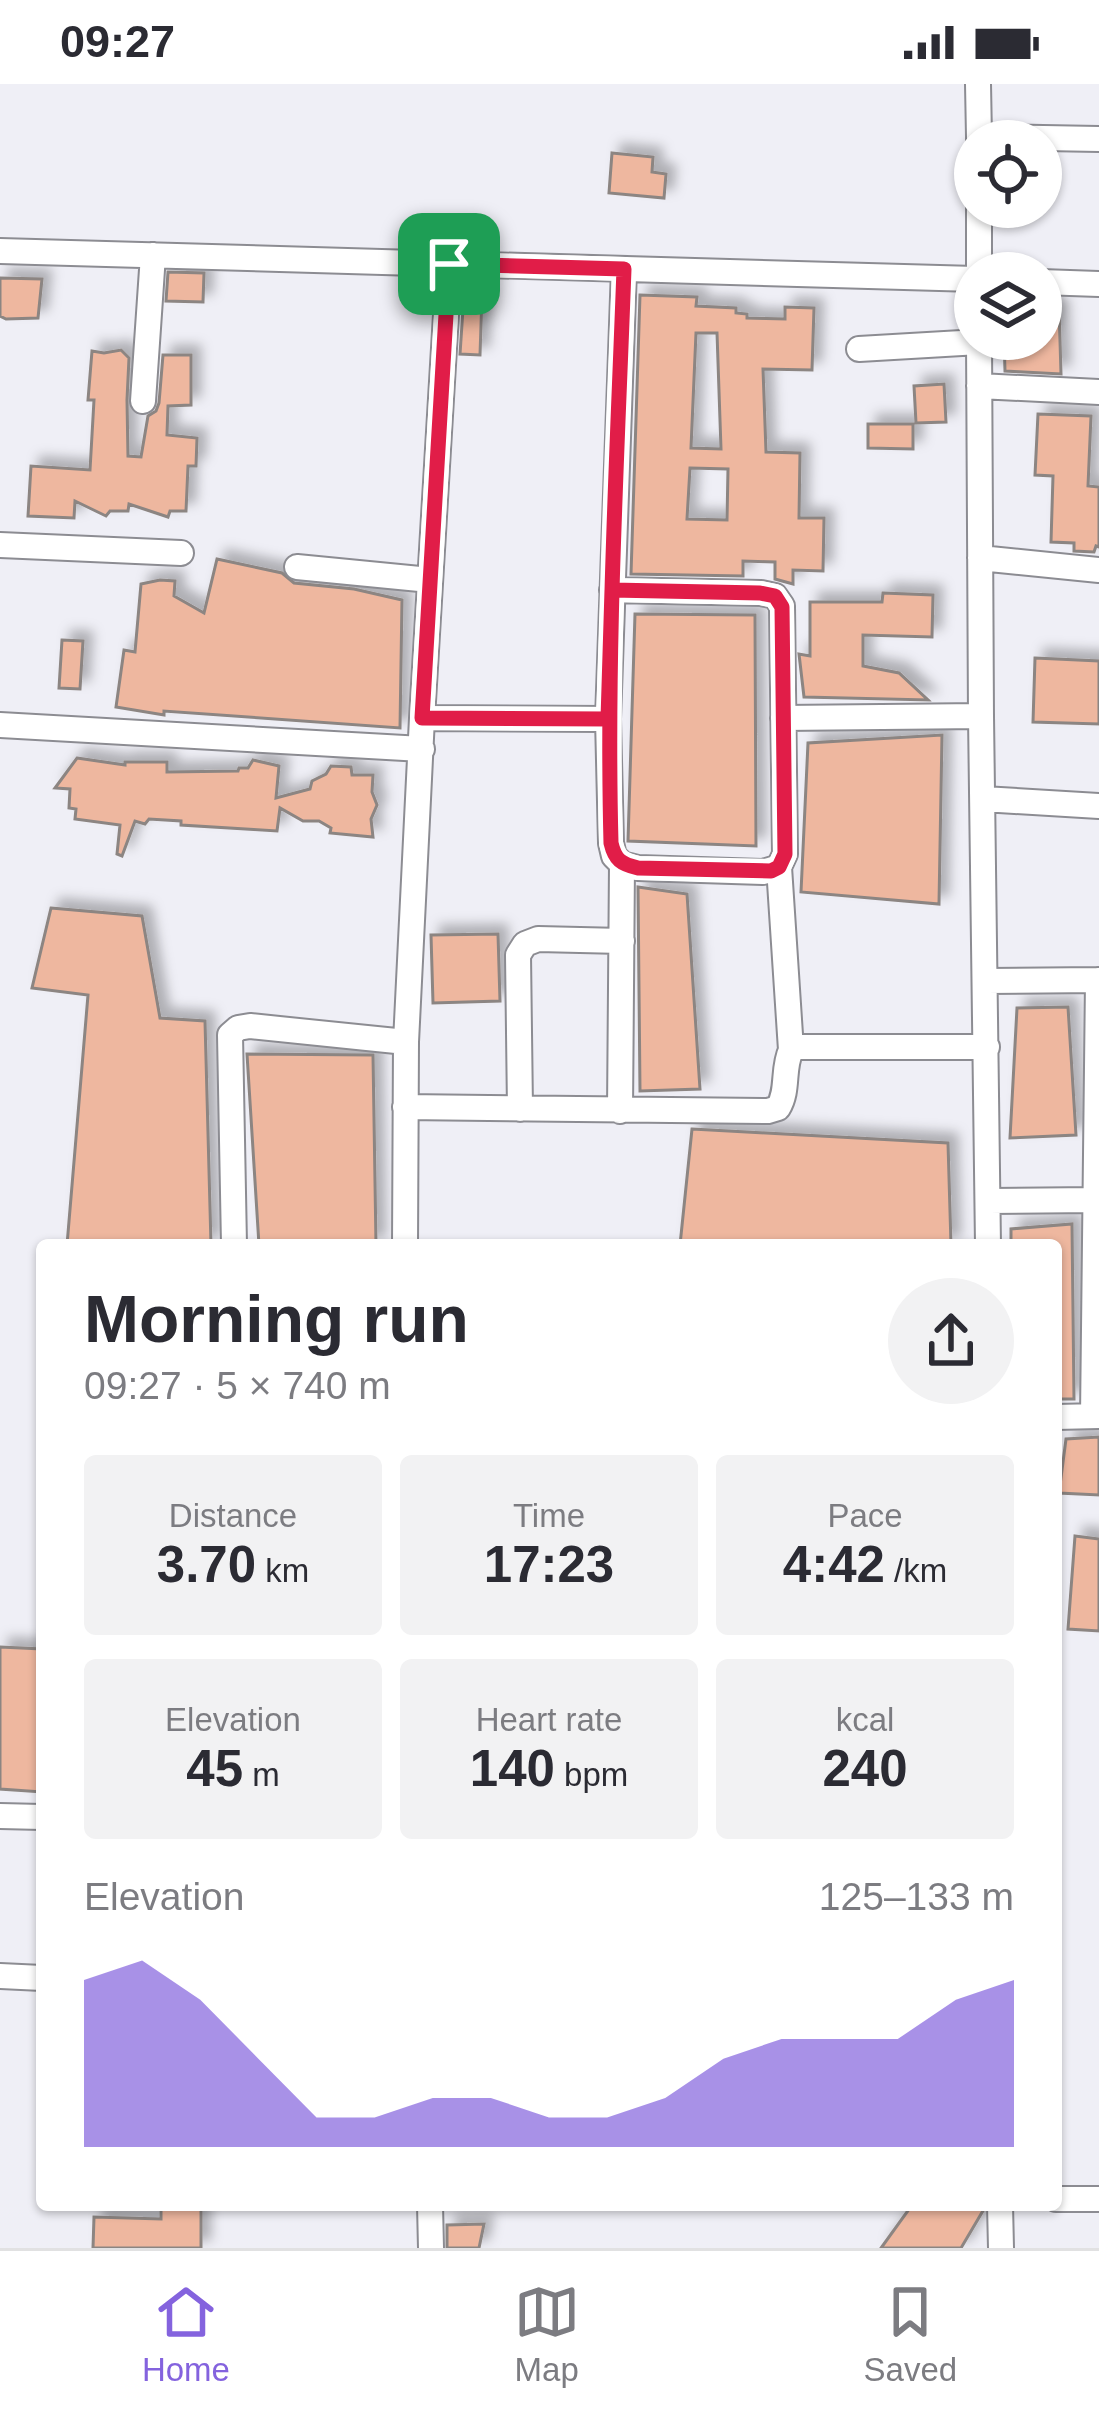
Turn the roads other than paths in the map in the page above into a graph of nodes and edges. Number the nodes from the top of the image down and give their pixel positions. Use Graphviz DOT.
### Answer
graph roads {
  1 [pos="978,84"];
  2 [pos="979,120"];
  3 [pos="1062,140"];
  4 [pos="1099,140"];
  5 [pos="0,251"];
  6 [pos="153,255"];
  7 [pos="449,264"];
  8 [pos="624,269"];
  9 [pos="954,276"];
  10 [pos="1062,283"];
  11 [pos="1099,284"];
  12 [pos="954,343"];
  13 [pos="860,349"];
  14 [pos="979,360"];
  15 [pos="980,386"];
  16 [pos="1099,392"];
  17 [pos="143,401"];
  18 [pos="0,545"];
  19 [pos="181,554"];
  20 [pos="980,558"];
  21 [pos="297,567"];
  22 [pos="1099,570"];
  23 [pos="430,580"];
  24 [pos="612,590"];
  25 [pos="981,716"];
  26 [pos="422,718"];
  27 [pos="783,718"];
  28 [pos="608,719"];
  29 [pos="0,724"];
  30 [pos="422,749"];
  31 [pos="982,799"];
  32 [pos="1099,806"];
  33 [pos="622,864"];
  34 [pos="779,867"];
  35 [pos="622,941"];
  36 [pos="1098,980"];
  37 [pos="986,981"];
  38 [pos="406,1042"];
  39 [pos="987,1047"];
  40 [pos="790,1050"];
  41 [pos="405,1107"];
  42 [pos="520,1109"];
  43 [pos="620,1111"];
  44 [pos="1095,1200"];
  45 [pos="989,1201"];
  46 [pos="234,1239"];
  47 [pos="405,1239"];
  48 [pos="988,1239"];
  49 [pos="1096,1416"];
  50 [pos="1062,1417"];
  51 [pos="0,1816"];
  52 [pos="36,1817"];
  53 [pos="0,1976"];
  54 [pos="36,1978"];
  55 [pos="1062,2199"];
  56 [pos="1099,2199"];
  57 [pos="430,2211"];
  58 [pos="1000,2211"];
  59 [pos="430,2248"];
  60 [pos="1001,2248"];
  1 -- 2 [label="street"];
  3 -- 4 [label="street"];
  5 -- 6 [label="street"];
  6 -- 7 [label="street"];
  6 -- 17 [label="street"];
  7 -- 8 [label="street"];
  7 -- 23 [label="street"];
  8 -- 9 [label="street"];
  8 -- 24 [label="street"];
  10 -- 11 [label="street"];
  12 -- 13 [label="street"];
  14 -- 15 [label="street"];
  15 -- 16 [label="street"];
  15 -- 20 [label="street"];
  18 -- 19 [label="street"];
  20 -- 22 [label="street"];
  20 -- 25 [label="street"];
  21 -- 23 [label="street"];
  23 -- 26 [label="street"];
  24 -- 27 [label="street"];
  24 -- 28 [label="street"];
  25 -- 27 [label="street"];
  25 -- 31 [label="street"];
  26 -- 28 [label="street"];
  26 -- 30 [label="street"];
  27 -- 34 [label="street"];
  28 -- 33 [label="street"];
  29 -- 30 [label="street"];
  30 -- 38 [label="street"];
  31 -- 32 [label="street"];
  31 -- 37 [label="street"];
  33 -- 34 [label="street"];
  33 -- 35 [label="street"];
  34 -- 40 [label="street"];
  35 -- 42 [label="street"];
  35 -- 43 [label="street"];
  36 -- 37 [label="street"];
  36 -- 44 [label="street"];
  37 -- 39 [label="street"];
  38 -- 41 [label="street"];
  38 -- 46 [label="street"];
  39 -- 40 [label="street"];
  39 -- 45 [label="street"];
  40 -- 43 [label="street"];
  41 -- 42 [label="street"];
  41 -- 47 [label="street"];
  42 -- 43 [label="street"];
  44 -- 45 [label="street"];
  44 -- 49 [label="street"];
  45 -- 48 [label="street"];
  49 -- 50 [label="street"];
  51 -- 52 [label="street"];
  53 -- 54 [label="street"];
  55 -- 56 [label="street"];
  57 -- 59 [label="street"];
  58 -- 60 [label="street"];
}
